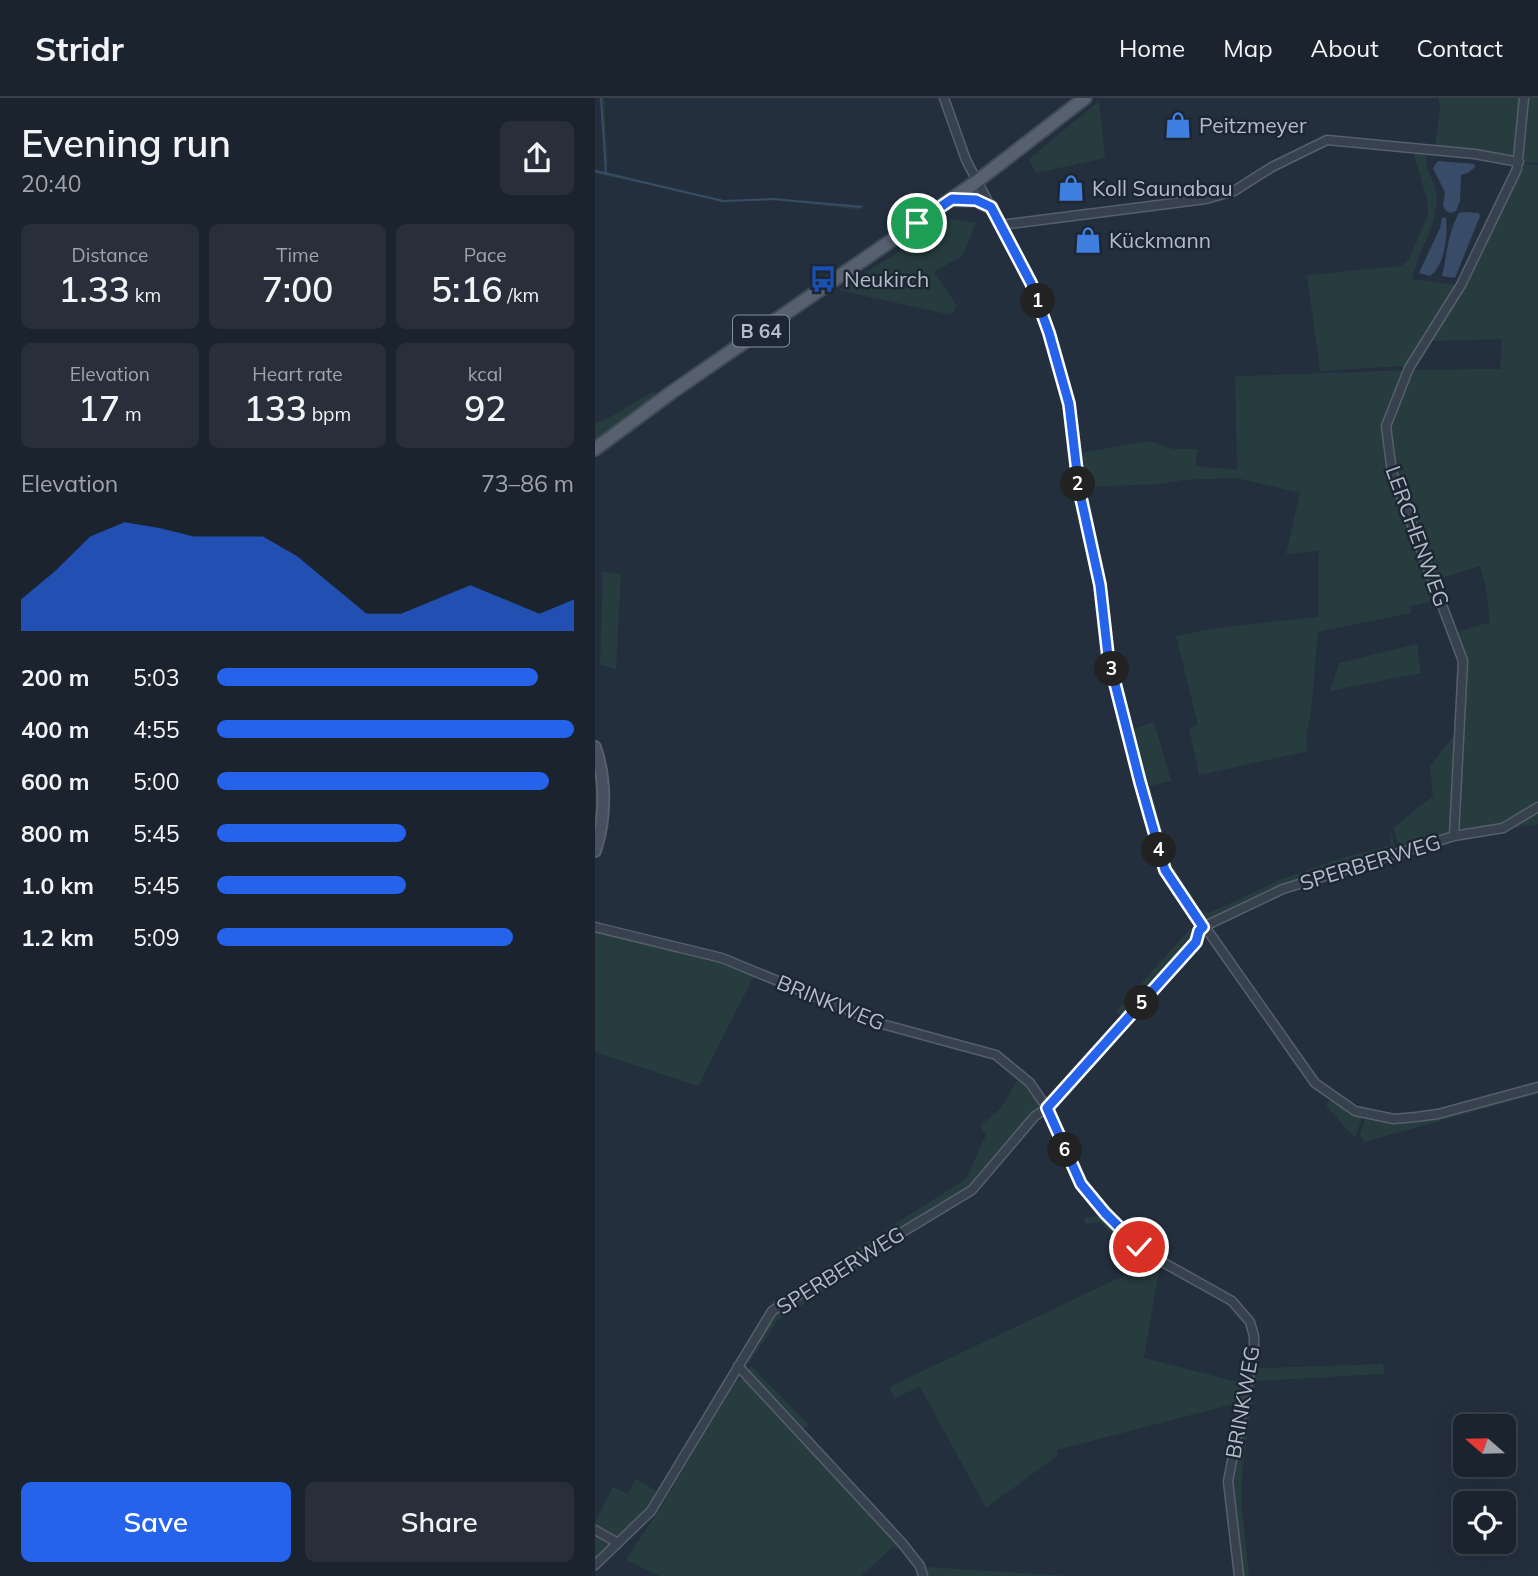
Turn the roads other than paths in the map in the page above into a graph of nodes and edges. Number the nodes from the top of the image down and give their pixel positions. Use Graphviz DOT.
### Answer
graph roads {
  1 [pos="944,98"];
  2 [pos="1086,98"];
  3 [pos="1524,98"];
  4 [pos="1519,162"];
  5 [pos="976,182"];
  6 [pos="952,199"];
  7 [pos="991,207"];
  8 [pos="1001,225"];
  9 [pos="595,449"];
  10 [pos="595,747"];
  11 [pos="1538,807"];
  12 [pos="1454,836"];
  13 [pos="595,851"];
  14 [pos="595,927"];
  15 [pos="1203,927"];
  16 [pos="1211,938"];
  17 [pos="1196,942"];
  18 [pos="1538,1087"];
  19 [pos="1047,1108"];
  20 [pos="738,1366"];
  21 [pos="595,1530"];
  22 [pos="618,1544"];
  23 [pos="595,1564"];
  24 [pos="923,1576"];
  25 [pos="1238,1576"];
  1 -- 5 [label="street"];
  2 -- 5 [label="main road, B 64"];
  3 -- 4 [label="street, LERCHENWEG"];
  4 -- 8 [label="street"];
  4 -- 12 [label="street, LERCHENWEG"];
  5 -- 6 [label="main road, B 64"];
  5 -- 7 [label="street"];
  6 -- 7 [label="main road"];
  6 -- 9 [label="main road, B 64"];
  7 -- 8 [label="street"];
  8 -- 15 [label="street"];
  10 -- 13 [label="street"];
  11 -- 12 [label="street, SPERBERWEG"];
  12 -- 15 [label="street, SPERBERWEG"];
  14 -- 19 [label="street, BRINKWEG"];
  15 -- 16 [label="street"];
  15 -- 17 [label="street"];
  16 -- 17 [label="street"];
  16 -- 18 [label="street"];
  17 -- 19 [label="street"];
  19 -- 20 [label="street, SPERBERWEG"];
  19 -- 25 [label="street, BRINKWEG"];
  20 -- 22 [label="street, SPERBERWEG"];
  20 -- 24 [label="street"];
  21 -- 22 [label="street"];
  22 -- 23 [label="street, SPERBERWEG"];
}
